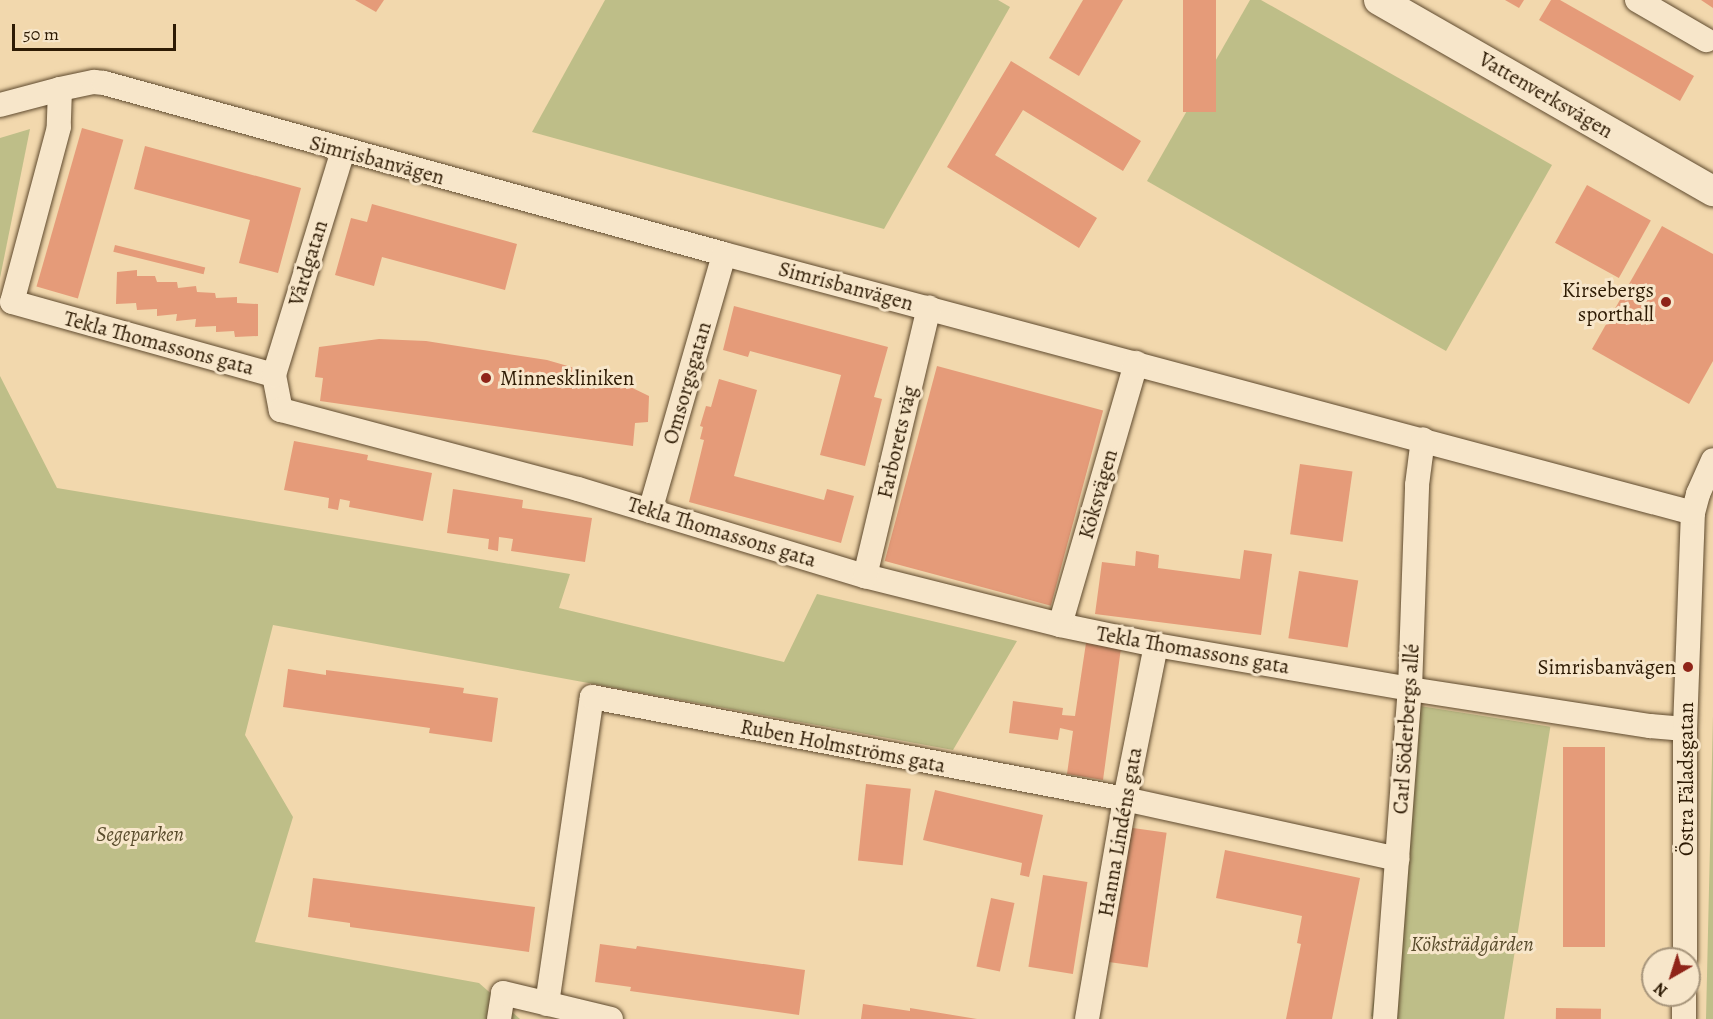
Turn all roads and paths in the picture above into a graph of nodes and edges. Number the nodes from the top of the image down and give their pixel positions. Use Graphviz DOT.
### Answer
graph roads {
  1 [pos="1379,0"];
  2 [pos="1637,0"];
  3 [pos="1661,6"];
  4 [pos="1706,40"];
  5 [pos="60,89"];
  6 [pos="0,105"];
  7 [pos="343,151"];
  8 [pos="1713,191"];
  9 [pos="724,254"];
  10 [pos="929,308"];
  11 [pos="1136,363"];
  12 [pos="274,375"];
  13 [pos="1422,439"];
  14 [pos="1713,460"];
  15 [pos="650,511"];
  16 [pos="1693,513"];
  17 [pos="865,576"];
  18 [pos="1060,625"];
  19 [pos="1156,645"];
  20 [pos="1410,689"];
  21 [pos="1685,729"];
  22 [pos="1125,799"];
  23 [pos="1397,859"];
  24 [pos="1685,947"];
  25 [pos="547,1004"];
  26 [pos="499,1019"];
  27 [pos="611,1019"];
  28 [pos="1088,1019"];
  29 [pos="1385,1019"];
  1 -- 8 [label="street, Vattenverksvägen"];
  2 -- 3 [label="street"];
  3 -- 4 [label="street"];
  5 -- 6 [label="street, Simrisbanvägen"];
  5 -- 7 [label="street, Simrisbanvägen"];
  5 -- 12 [label="street, Tekla Thomassons gata"];
  7 -- 9 [label="street, Simrisbanvägen"];
  7 -- 12 [label="street, Vårdgatan"];
  9 -- 10 [label="street, Simrisbanvägen"];
  9 -- 15 [label="street, Omsorgsgatan"];
  10 -- 11 [label="street, Simrisbanvägen"];
  10 -- 17 [label="street, Farborets väg"];
  11 -- 13 [label="street, Simrisbanvägen"];
  11 -- 18 [label="street, Köksvägen"];
  12 -- 15 [label="street, Tekla Thomassons gata"];
  13 -- 16 [label="street, Simrisbanvägen"];
  13 -- 20 [label="street, Carl Söderbergs allé"];
  14 -- 16 [label="street, Östra Fäladsgatan"];
  15 -- 17 [label="street, Tekla Thomassons gata"];
  16 -- 21 [label="street, Östra Fäladsgatan"];
  17 -- 18 [label="street, Tekla Thomassons gata"];
  18 -- 19 [label="street, Tekla Thomassons gata"];
  19 -- 20 [label="street, Tekla Thomassons gata"];
  19 -- 22 [label="street, Hanna Lindéns gata"];
  20 -- 21 [label="street, Tekla Thomassons gata"];
  20 -- 23 [label="street, Carl Söderbergs allé"];
  21 -- 24 [label="street, Östra Fäladsgatan"];
  22 -- 23 [label="street, Ruben Holmströms gata"];
  22 -- 25 [label="street, Ruben Holmströms gata"];
  22 -- 28 [label="street, Hanna Lindéns gata"];
  23 -- 29 [label="street, Carl Söderbergs allé"];
  25 -- 26 [label="street"];
  25 -- 27 [label="street"];
}
